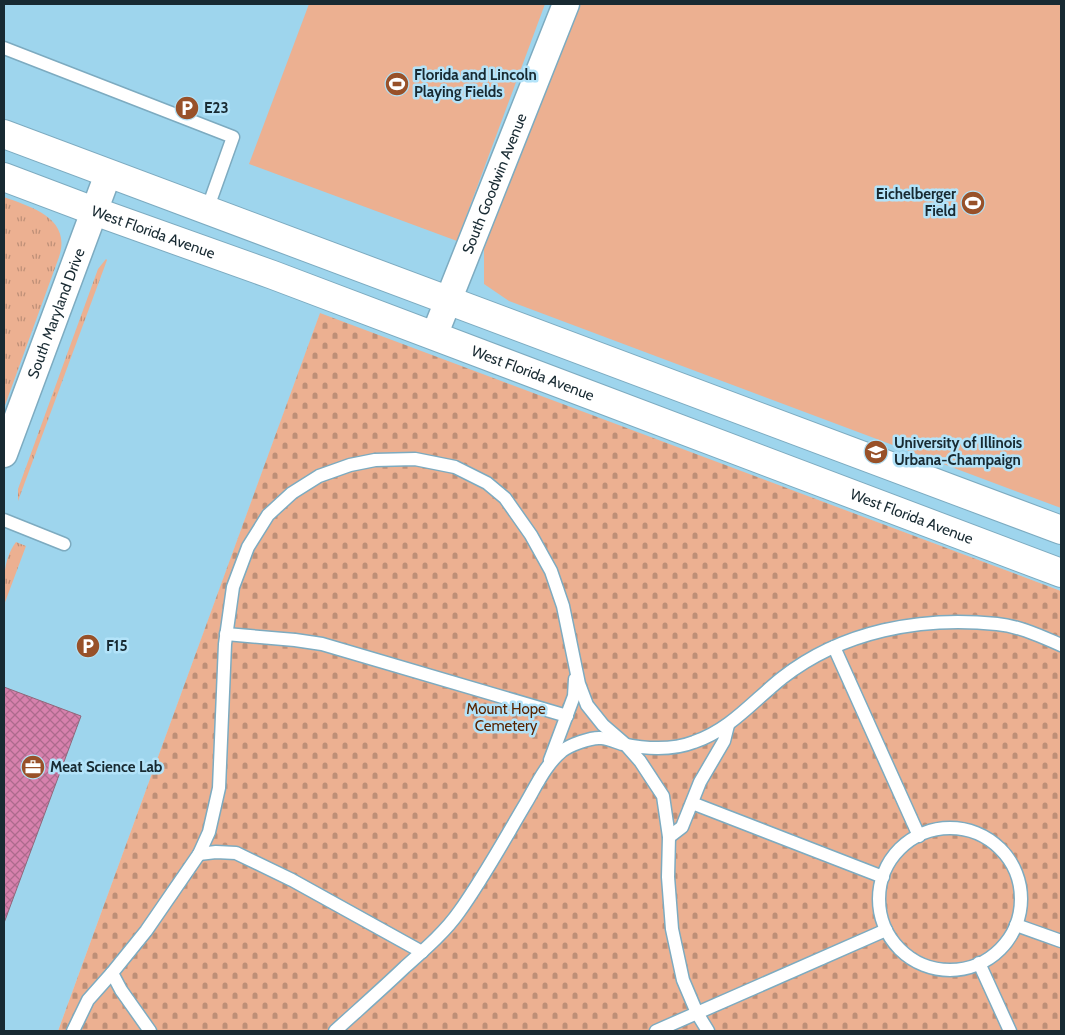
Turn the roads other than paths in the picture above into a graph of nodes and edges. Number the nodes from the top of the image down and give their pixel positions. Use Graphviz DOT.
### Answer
graph roads {
  1 [pos="566,4"];
  2 [pos="4,48"];
  3 [pos="4,134"];
  4 [pos="108,174"];
  5 [pos="4,177"];
  6 [pos="207,210"];
  7 [pos="94,211"];
  8 [pos="448,300"];
  9 [pos="434,336"];
  10 [pos="4,454"];
  11 [pos="4,520"];
  12 [pos="1061,530"];
  13 [pos="64,544"];
  14 [pos="1061,573"];
  15 [pos="226,634"];
  16 [pos="1061,645"];
  17 [pos="834,647"];
  18 [pos="576,668"];
  19 [pos="567,716"];
  20 [pos="728,726"];
  21 [pos="625,744"];
  22 [pos="547,769"];
  23 [pos="692,803"];
  24 [pos="920,836"];
  25 [pos="669,837"];
  26 [pos="199,854"];
  27 [pos="883,877"];
  28 [pos="1016,925"];
  29 [pos="886,930"];
  30 [pos="1061,941"];
  31 [pos="422,952"];
  32 [pos="979,963"];
  33 [pos="112,973"];
  34 [pos="697,1013"];
  35 [pos="73,1031"];
  36 [pos="150,1031"];
  37 [pos="335,1031"];
  38 [pos="656,1031"];
  39 [pos="708,1031"];
  40 [pos="1010,1031"];
  1 -- 8 [label="street, South Goodwin Avenue"];
  2 -- 6 [label="lane"];
  3 -- 4 [label="main road"];
  4 -- 6 [label="main road"];
  4 -- 7 [label="street, South Maryland Drive"];
  5 -- 7 [label="main road, West Florida Avenue"];
  6 -- 8 [label="main road"];
  7 -- 9 [label="main road, West Florida Avenue"];
  7 -- 10 [label="street, South Maryland Drive"];
  8 -- 9 [label="street, South Goodwin Avenue"];
  8 -- 12 [label="main road"];
  9 -- 14 [label="main road, West Florida Avenue"];
  11 -- 13 [label="lane"];
  15 -- 18 [label="lane"];
  15 -- 19 [label="lane"];
  15 -- 26 [label="lane"];
  16 -- 17 [label="lane"];
  17 -- 20 [label="lane"];
  17 -- 24 [label="lane"];
  18 -- 19 [label="lane"];
  18 -- 21 [label="lane"];
  19 -- 22 [label="lane"];
  20 -- 21 [label="lane"];
  20 -- 23 [label="lane"];
  21 -- 22 [label="lane"];
  21 -- 25 [label="lane"];
  22 -- 31 [label="lane"];
  23 -- 25 [label="lane"];
  23 -- 27 [label="lane"];
  24 -- 27 [label="lane"];
  24 -- 28 [label="lane"];
  25 -- 34 [label="lane"];
  26 -- 31 [label="lane"];
  26 -- 33 [label="lane"];
  27 -- 29 [label="lane"];
  28 -- 30 [label="lane"];
  28 -- 32 [label="lane"];
  29 -- 32 [label="lane"];
  29 -- 34 [label="lane"];
  31 -- 37 [label="lane"];
  32 -- 40 [label="lane"];
  33 -- 35 [label="lane"];
  33 -- 36 [label="lane"];
  34 -- 38 [label="lane"];
  34 -- 39 [label="lane"];
}
